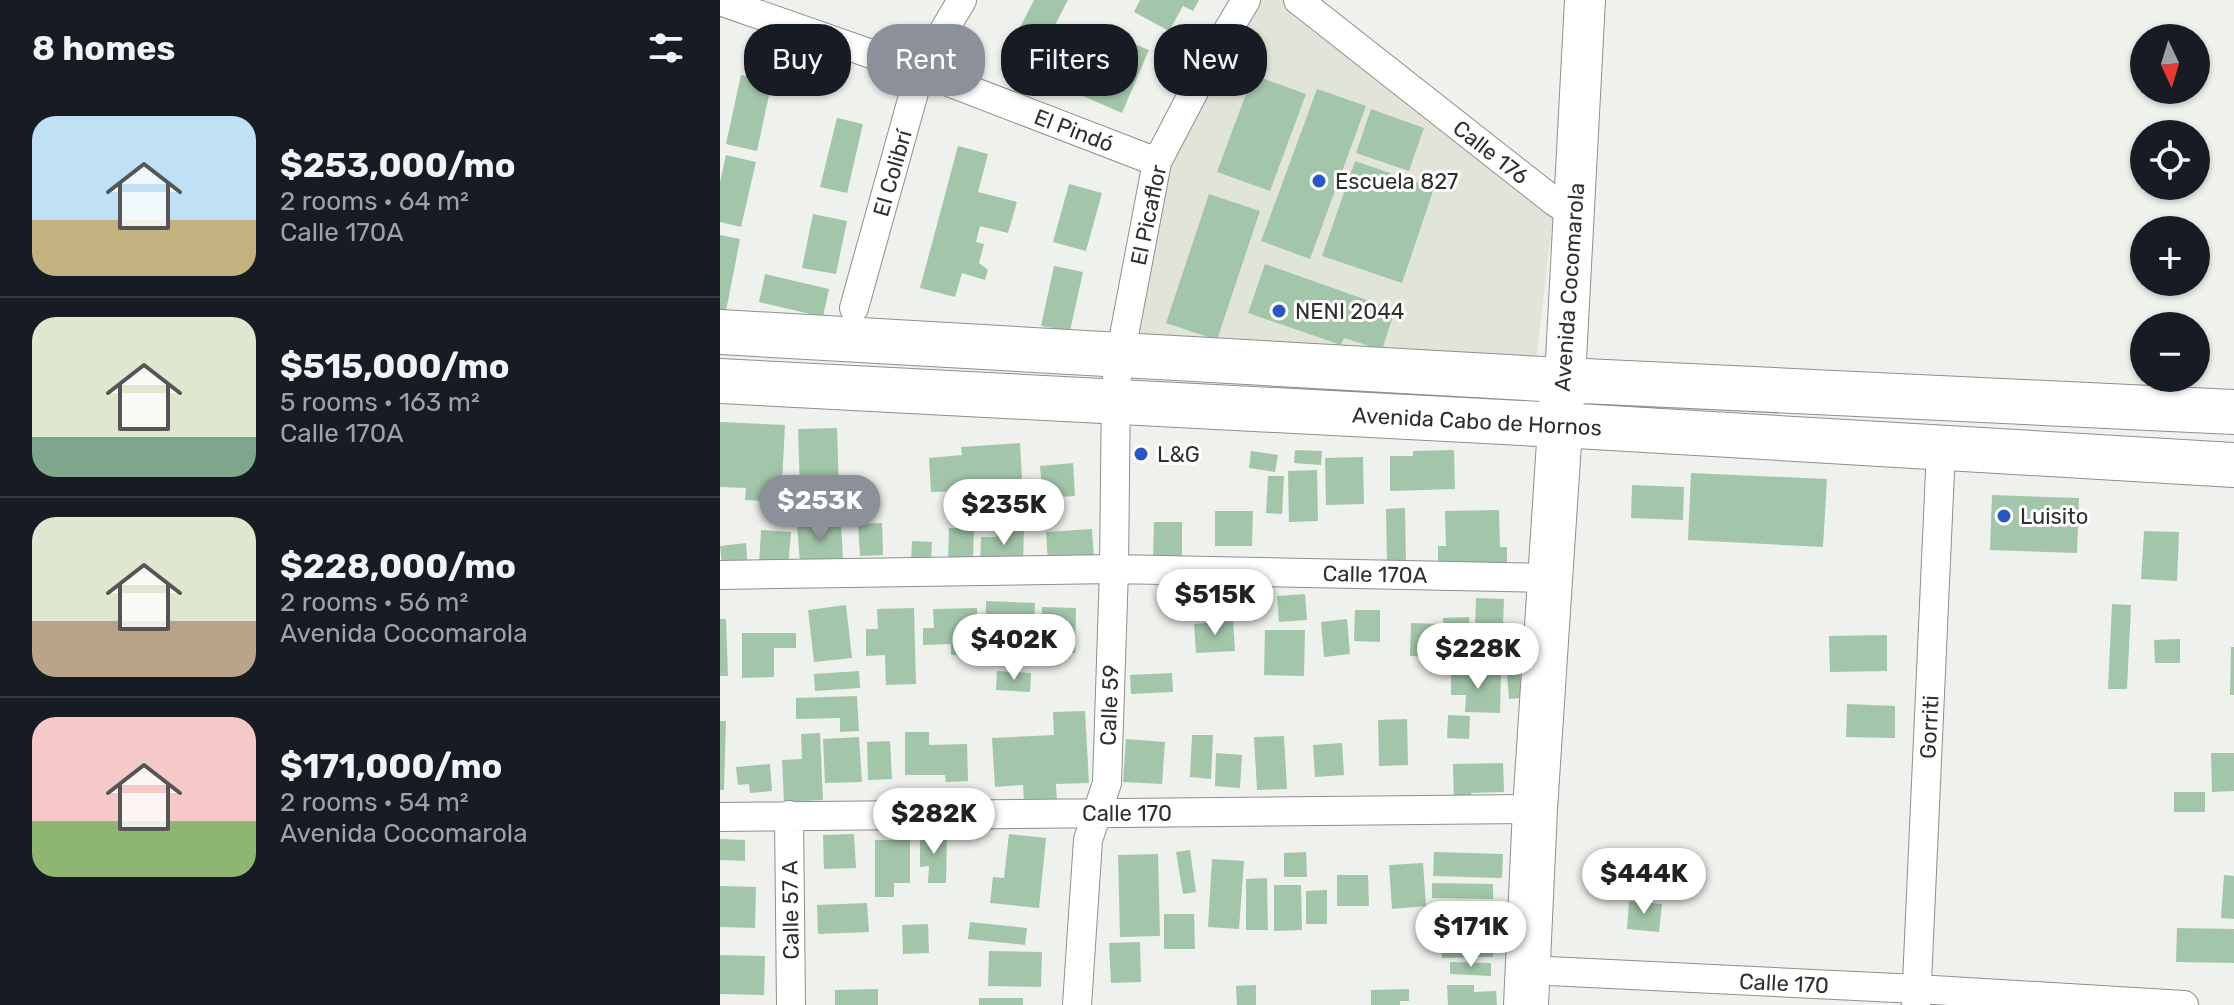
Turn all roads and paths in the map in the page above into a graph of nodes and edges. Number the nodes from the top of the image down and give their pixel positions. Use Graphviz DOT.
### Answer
graph roads {
  1 [pos="962,0"];
  2 [pos="1246,0"];
  3 [pos="1298,0"];
  4 [pos="1585,0"];
  5 [pos="720,1"];
  6 [pos="948,24"];
  7 [pos="867,52"];
  8 [pos="913,96"];
  9 [pos="985,96"];
  10 [pos="1157,162"];
  11 [pos="1574,214"];
  12 [pos="854,308"];
  13 [pos="720,332"];
  14 [pos="1121,354"];
  15 [pos="1565,379"];
  16 [pos="720,381"];
  17 [pos="1117,401"];
  18 [pos="2234,412"];
  19 [pos="1560,425"];
  20 [pos="1941,449"];
  21 [pos="2234,465"];
  22 [pos="1114,569"];
  23 [pos="720,575"];
  24 [pos="1550,578"];
  25 [pos="1535,809"];
  26 [pos="1095,813"];
  27 [pos="789,815"];
  28 [pos="720,817"];
  29 [pos="1527,988"];
  30 [pos="1917,997"];
  31 [pos="791,1005"];
  32 [pos="1077,1005"];
  33 [pos="2184,1005"];
  1 -- 6 [label="street, El Colibrí"];
  2 -- 10 [label="street, El Picaflor"];
  3 -- 11 [label="street, Calle 176"];
  4 -- 11 [label="main road, Avenida Cocomarola"];
  5 -- 7 [label="street, El Pindó"];
  8 -- 12 [label="street, El Colibrí"];
  9 -- 10 [label="street, El Pindó"];
  10 -- 14 [label="street, El Picaflor"];
  11 -- 15 [label="main road, Avenida Cocomarola"];
  13 -- 14 [label="main road, Avenida Cabo de Hornos"];
  14 -- 15 [label="main road, Avenida Cabo de Hornos"];
  14 -- 17 [label="street, El Picaflor"];
  15 -- 18 [label="main road, Avenida Cabo de Hornos"];
  15 -- 19 [label="main road, Avenida Cocomarola"];
  16 -- 17 [label="main road, Avenida Cabo de Hornos"];
  17 -- 19 [label="main road, Avenida Cabo de Hornos"];
  17 -- 22 [label="street, Calle 59"];
  19 -- 20 [label="main road, Avenida Cabo de Hornos"];
  19 -- 24 [label="main road, Avenida Cocomarola"];
  20 -- 21 [label="main road, Avenida Cabo de Hornos"];
  20 -- 30 [label="street, Gorriti"];
  22 -- 23 [label="street, Calle 170A"];
  22 -- 24 [label="street, Calle 170A"];
  22 -- 26 [label="street, Calle 59"];
  24 -- 25 [label="main road, Avenida Cocomarola"];
  25 -- 26 [label="street, Calle 170"];
  25 -- 29 [label="main road, Avenida Cocomarola"];
  26 -- 27 [label="street, Calle 170"];
  26 -- 32 [label="street, Calle 59"];
  27 -- 28 [label="street, Calle 170"];
  27 -- 31 [label="street, Calle 57 A"];
  29 -- 30 [label="street, Calle 170"];
  30 -- 33 [label="street, Calle 170"];
}
